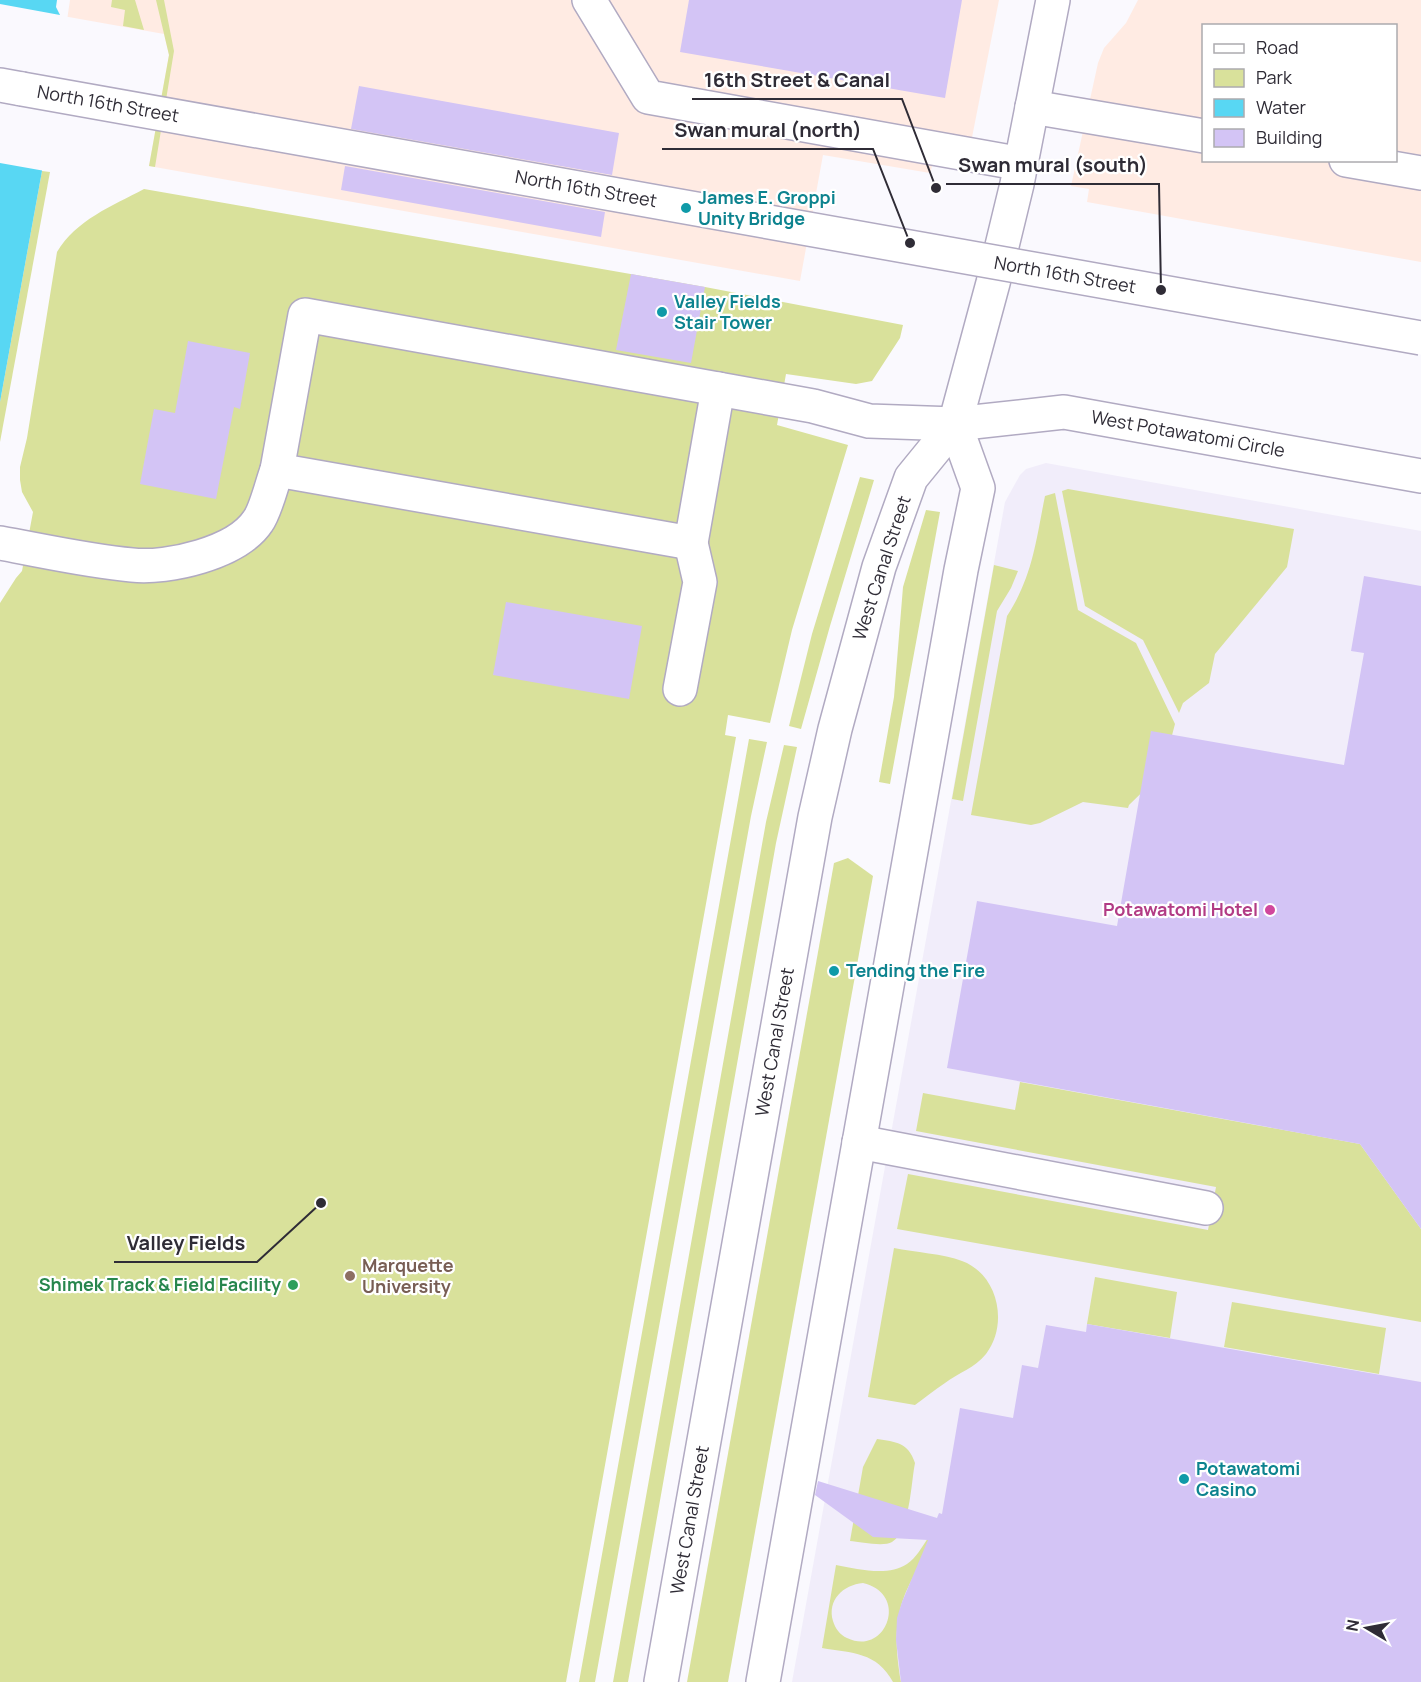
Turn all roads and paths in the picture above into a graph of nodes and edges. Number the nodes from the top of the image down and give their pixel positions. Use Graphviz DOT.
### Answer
graph roads {
  1 [pos="589,0"];
  2 [pos="1055,1"];
  3 [pos="0,85"];
  4 [pos="1032,107"];
  5 [pos="1202,136"];
  6 [pos="1358,162"];
  7 [pos="1022,164"];
  8 [pos="1421,173"];
  9 [pos="1421,338"];
  10 [pos="718,389"];
  11 [pos="954,424"];
  12 [pos="278,470"];
  13 [pos="1421,476"];
  14 [pos="0,543"];
  15 [pos="691,543"];
  16 [pos="680,689"];
  17 [pos="859,1142"];
  18 [pos="1206,1208"];
  19 [pos="661,1682"];
  20 [pos="763,1682"];
  1 -- 7 [label="street"];
  2 -- 4 [label="street, West Canal Street"];
  3 -- 9 [label="street, North 16th Street, bridge"];
  4 -- 5 [label="street"];
  4 -- 7 [label="street, West Canal Street"];
  6 -- 8 [label="street"];
  7 -- 11 [label="street, West Canal Street"];
  10 -- 11 [label="street, West Potawatomi Circle"];
  10 -- 12 [label="street, West Potawatomi Circle"];
  10 -- 15 [label="street"];
  11 -- 13 [label="street, West Potawatomi Circle"];
  11 -- 17 [label="street"];
  11 -- 19 [label="street, West Canal Street"];
  12 -- 14 [label="street"];
  12 -- 15 [label="street"];
  15 -- 16 [label="street"];
  17 -- 18 [label="street"];
  17 -- 20 [label="street"];
}
